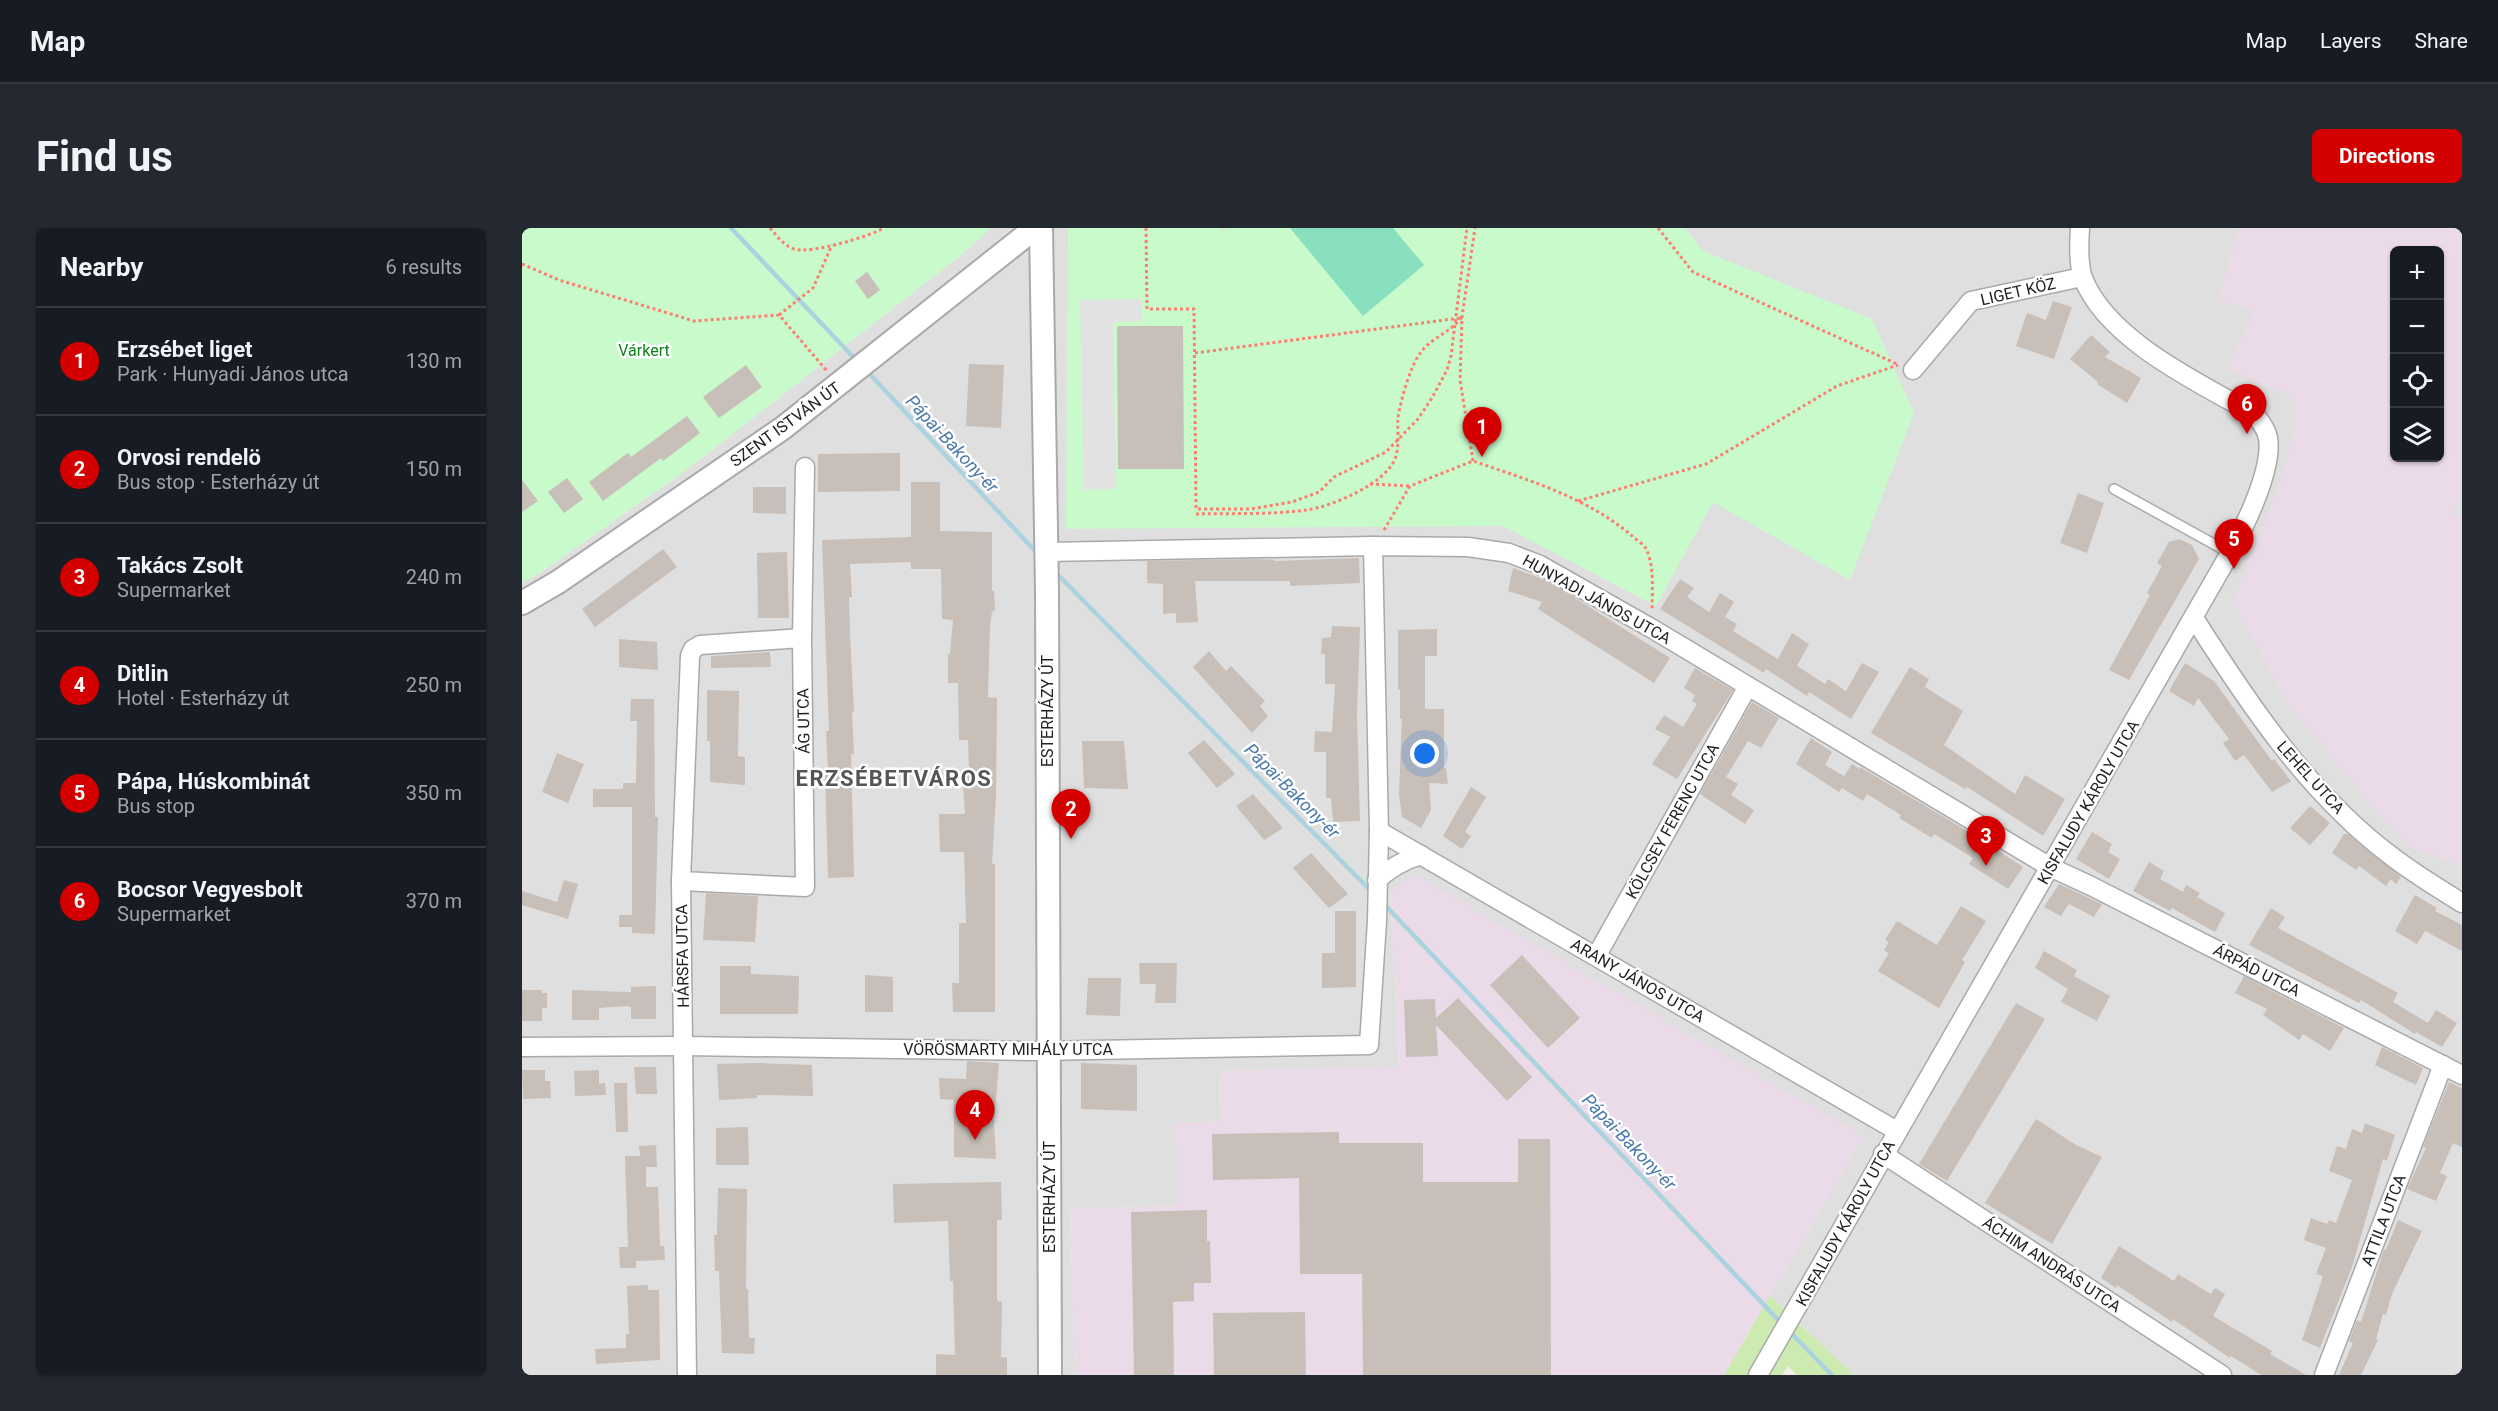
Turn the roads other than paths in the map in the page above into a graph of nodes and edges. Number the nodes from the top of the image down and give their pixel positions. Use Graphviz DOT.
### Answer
graph roads {
  1 [pos="1035,228"];
  2 [pos="1041,228"];
  3 [pos="2080,228"];
  4 [pos="2082,277"];
  5 [pos="1905,367"];
  6 [pos="805,467"];
  7 [pos="2114,489"];
  8 [pos="1373,546"];
  9 [pos="1046,553"];
  10 [pos="2230,553"];
  11 [pos="522,603"];
  12 [pos="2194,618"];
  13 [pos="802,638"];
  14 [pos="1748,686"];
  15 [pos="1379,831"];
  16 [pos="1421,855"];
  17 [pos="2050,867"];
  18 [pos="1377,880"];
  19 [pos="681,881"];
  20 [pos="2462,903"];
  21 [pos="1597,956"];
  22 [pos="684,1046"];
  23 [pos="522,1047"];
  24 [pos="1048,1051"];
  25 [pos="2443,1065"];
  26 [pos="2462,1075"];
  27 [pos="1897,1131"];
  28 [pos="1883,1154"];
  29 [pos="687,1375"];
  30 [pos="1050,1375"];
  31 [pos="1758,1375"];
  32 [pos="2222,1375"];
  33 [pos="2324,1375"];
  1 -- 11 [label="street, SZENT ISTVÁN ÚT"];
  2 -- 9 [label="street, ESTERHÁZY ÚT"];
  3 -- 4 [label="street"];
  4 -- 5 [label="street, LIGET KÖZ"];
  4 -- 10 [label="street, KISFALUDY KÁROLY UTCA"];
  6 -- 13 [label="street, ÁG UTCA"];
  7 -- 10 [label="lane"];
  8 -- 9 [label="street, HUNYADI JÁNOS UTCA"];
  8 -- 14 [label="street, HUNYADI JÁNOS UTCA"];
  8 -- 15 [label="street"];
  9 -- 24 [label="street, ESTERHÁZY ÚT"];
  10 -- 12 [label="street, KISFALUDY KÁROLY UTCA"];
  12 -- 17 [label="street, KISFALUDY KÁROLY UTCA"];
  12 -- 20 [label="street, LEHEL UTCA"];
  13 -- 19 [label="street, HÁRSFA UTCA"];
  13 -- 19 [label="street, ÁG UTCA"];
  14 -- 17 [label="street, HUNYADI JÁNOS UTCA"];
  14 -- 21 [label="street, KÖLCSEY FERENC UTCA"];
  15 -- 16 [label="street, ARANY JÁNOS UTCA"];
  15 -- 18 [label="street"];
  16 -- 18 [label="street"];
  16 -- 21 [label="street, ARANY JÁNOS UTCA"];
  17 -- 25 [label="street, ÁRPÁD UTCA"];
  17 -- 27 [label="street, KISFALUDY KÁROLY UTCA"];
  18 -- 24 [label="street, VÖRÖSMARTY MIHÁLY UTCA"];
  19 -- 22 [label="street, HÁRSFA UTCA"];
  21 -- 27 [label="street, ARANY JÁNOS UTCA"];
  22 -- 23 [label="street, VÖRÖSMARTY MIHÁLY UTCA"];
  22 -- 24 [label="street, VÖRÖSMARTY MIHÁLY UTCA"];
  22 -- 29 [label="street, HÁRSFA UTCA"];
  24 -- 30 [label="street, ESTERHÁZY ÚT"];
  25 -- 26 [label="street, ÁRPÁD UTCA"];
  25 -- 33 [label="street, ATTILA UTCA"];
  27 -- 28 [label="street, KISFALUDY KÁROLY UTCA"];
  28 -- 31 [label="street, KISFALUDY KÁROLY UTCA"];
  28 -- 32 [label="street, ÁCHIM ANDRÁS UTCA"];
}
